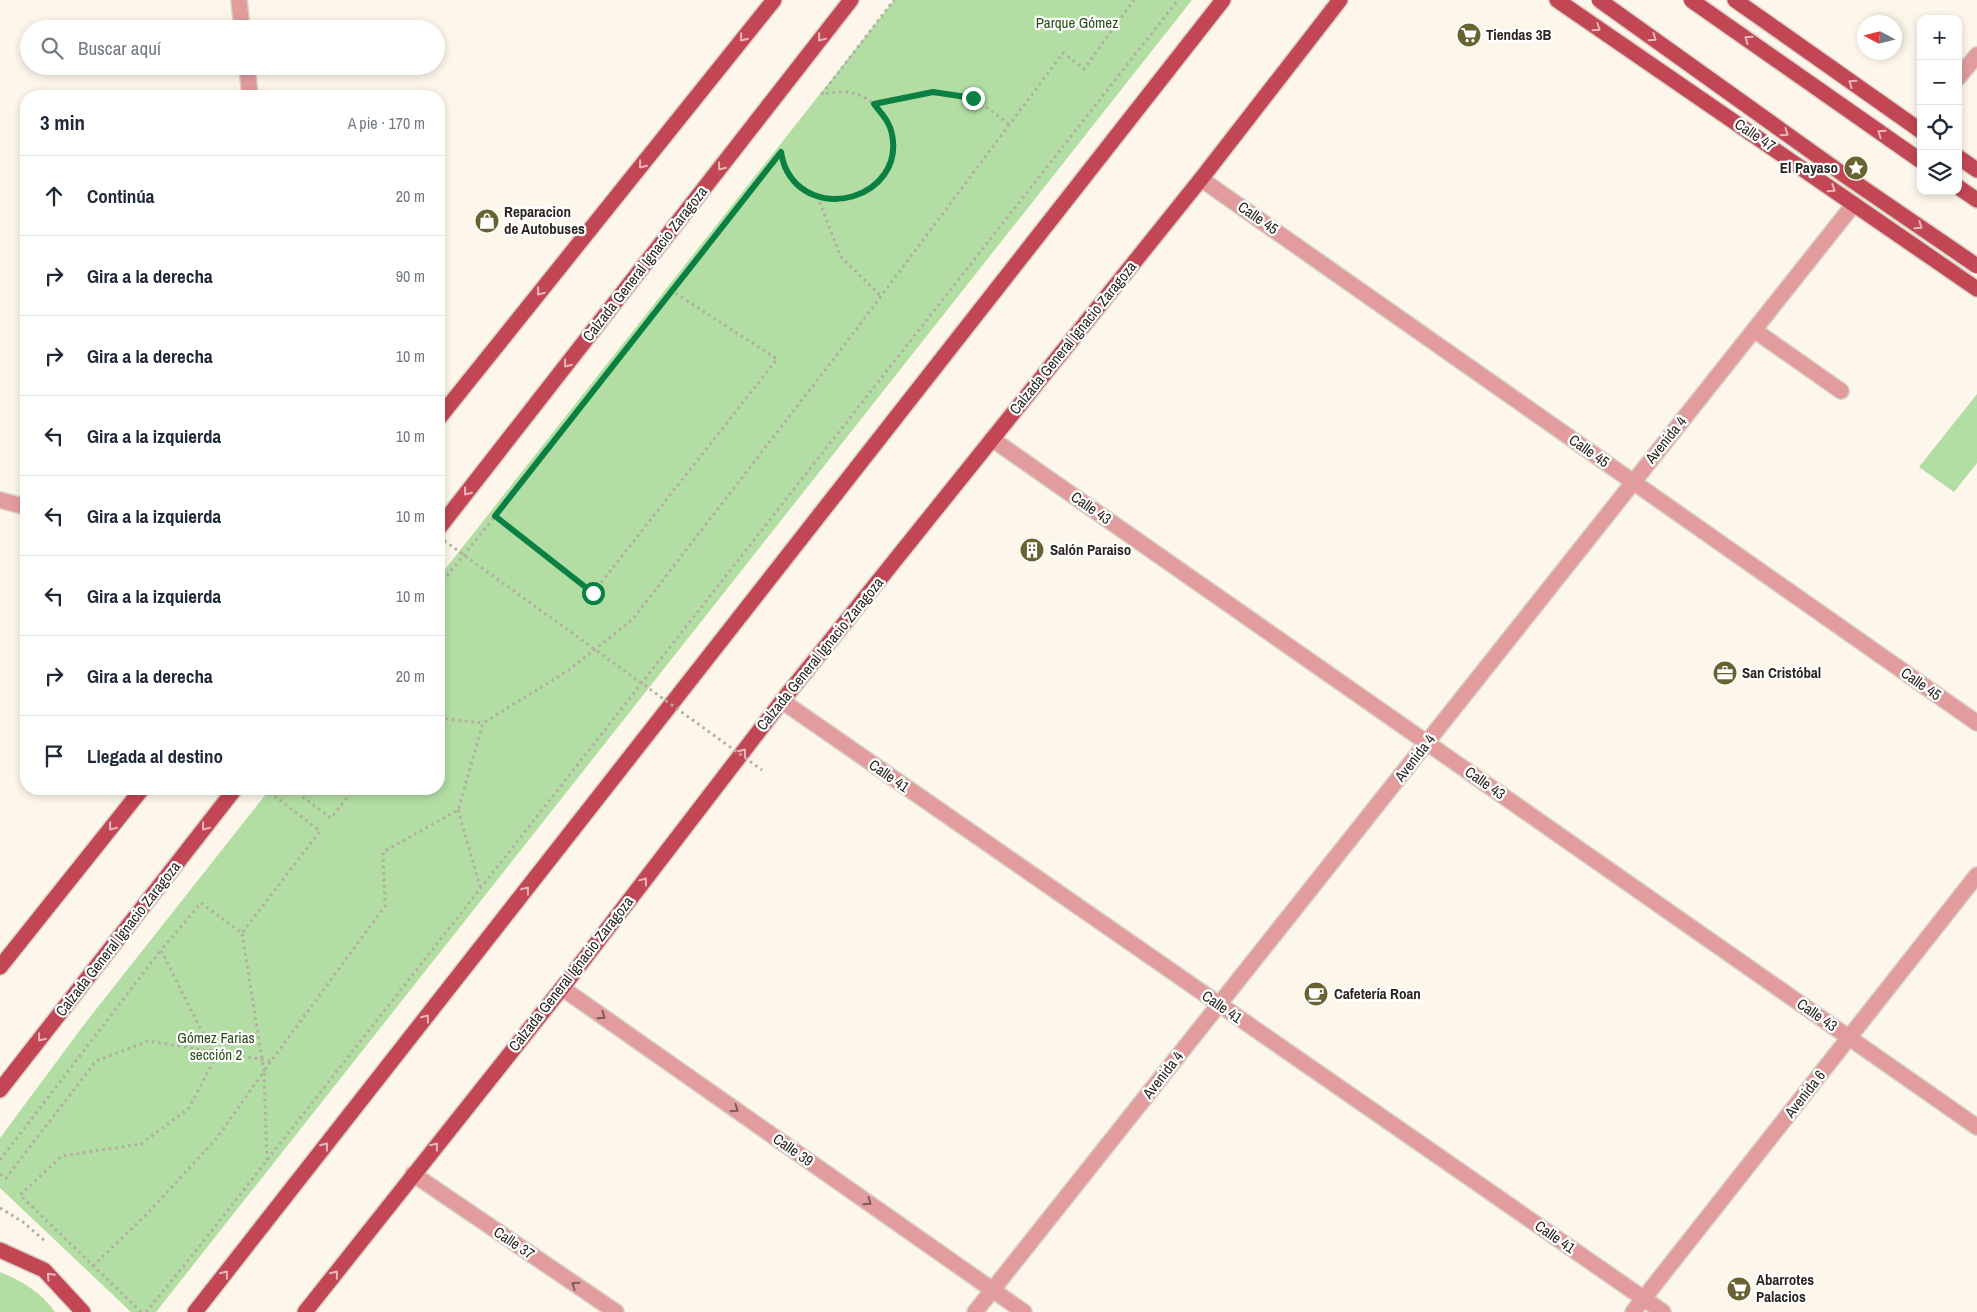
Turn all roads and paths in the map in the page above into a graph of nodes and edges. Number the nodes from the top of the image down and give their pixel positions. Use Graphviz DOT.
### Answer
graph roads {
  1 [pos="239,0"];
  2 [pos="774,0"];
  3 [pos="851,0"];
  4 [pos="894,0"];
  5 [pos="1134,0"];
  6 [pos="1178,0"];
  7 [pos="1223,0"];
  8 [pos="1340,0"];
  9 [pos="1557,0"];
  10 [pos="1599,0"];
  11 [pos="1692,0"];
  12 [pos="1735,0"];
  13 [pos="241,20"];
  14 [pos="1977,55"];
  15 [pos="1962,73"];
  16 [pos="248,75"];
  17 [pos="249,90"];
  18 [pos="874,104"];
  19 [pos="1010,125"];
  20 [pos="1917,126"];
  21 [pos="1917,158"];
  22 [pos="1962,160"];
  23 [pos="1977,170"];
  24 [pos="1201,179"];
  25 [pos="1962,190"];
  26 [pos="816,195"];
  27 [pos="1977,200"];
  28 [pos="1854,204"];
  29 [pos="1977,266"];
  30 [pos="1977,289"];
  31 [pos="672,291"];
  32 [pos="881,296"];
  33 [pos="1754,330"];
  34 [pos="1841,391"];
  35 [pos="445,411"];
  36 [pos="992,439"];
  37 [pos="1633,482"];
  38 [pos="0,500"];
  39 [pos="20,505"];
  40 [pos="495,516"];
  41 [pos="445,520"];
  42 [pos="445,541"];
  43 [pos="445,578"];
  44 [pos="782,701"];
  45 [pos="445,719"];
  46 [pos="482,723"];
  47 [pos="1977,723"];
  48 [pos="1427,743"];
  49 [pos="762,770"];
  50 [pos="137,795"];
  51 [pos="230,795"];
  52 [pos="273,795"];
  53 [pos="300,795"];
  54 [pos="349,795"];
  55 [pos="458,810"];
  56 [pos="1977,875"];
  57 [pos="480,888"];
  58 [pos="242,932"];
  59 [pos="161,950"];
  60 [pos="0,967"];
  61 [pos="562,988"];
  62 [pos="1219,1004"];
  63 [pos="1849,1038"];
  64 [pos="211,1051"];
  65 [pos="262,1059"];
  66 [pos="272,1061"];
  67 [pos="264,1072"];
  68 [pos="0,1090"];
  69 [pos="1977,1127"];
  70 [pos="0,1160"];
  71 [pos="268,1160"];
  72 [pos="0,1174"];
  73 [pos="413,1174"];
  74 [pos="0,1250"];
  75 [pos="93,1266"];
  76 [pos="993,1290"];
  77 [pos="1643,1298"];
  78 [pos="83,1312"];
  79 [pos="141,1312"];
  80 [pos="146,1312"];
  81 [pos="195,1312"];
  82 [pos="304,1312"];
  83 [pos="616,1312"];
  84 [pos="975,1312"];
  85 [pos="1024,1312"];
  86 [pos="1633,1312"];
  87 [pos="1663,1312"];
  1 -- 13 [label="street"];
  2 -- 35 [label="main road, one-way"];
  3 -- 41 [label="main road, Calzada General Ignacio Zaragoza, one-way"];
  4 -- 18 [label="path"];
  5 -- 19 [label="path"];
  6 -- 57 [label="path"];
  81 -- 7 [label="main road, one-way"];
  8 -- 24 [label="main road, Calzada General Ignacio Zaragoza"];
  9 -- 28 [label="main road, Calle 47, one-way"];
  10 -- 29 [label="main road, one-way, bridge"];
  21 -- 11 [label="main road, one-way, bridge"];
  20 -- 12 [label="main road, one-way"];
  14 -- 15 [label="street"];
  16 -- 17 [label="street"];
  18 -- 19 [label="path"];
  18 -- 26 [label="path"];
  19 -- 32 [label="path"];
  22 -- 23 [label="main road"];
  24 -- 36 [label="main road, Calzada General Ignacio Zaragoza"];
  24 -- 37 [label="street, Calle 45"];
  25 -- 27 [label="main road"];
  26 -- 31 [label="path"];
  26 -- 32 [label="path"];
  28 -- 30 [label="main road, Calle 47"];
  28 -- 33 [label="street, Avenida 4"];
  31 -- 40 [label="path"];
  31 -- 40 [label="path"];
  32 -- 46 [label="path"];
  33 -- 34 [label="street"];
  33 -- 37 [label="street, Avenida 4"];
  36 -- 44 [label="main road, Calzada General Ignacio Zaragoza"];
  36 -- 48 [label="street, Calle 43"];
  37 -- 47 [label="street, Calle 45"];
  37 -- 48 [label="street, Avenida 4"];
  38 -- 39 [label="street"];
  40 -- 43 [label="path"];
  42 -- 49 [label="path, bridge"];
  61 -- 44 [label="main road, Calzada General Ignacio Zaragoza, one-way"];
  44 -- 62 [label="street, Calle 41"];
  45 -- 46 [label="path"];
  46 -- 55 [label="path"];
  48 -- 62 [label="street, Avenida 4"];
  48 -- 63 [label="street, Calle 43"];
  50 -- 60 [label="main road, one-way"];
  51 -- 68 [label="main road, Calzada General Ignacio Zaragoza, one-way"];
  52 -- 58 [label="path"];
  53 -- 54 [label="path"];
  55 -- 57 [label="path"];
  55 -- 66 [label="path"];
  56 -- 63 [label="street, Avenida 6"];
  57 -- 71 [label="path"];
  58 -- 59 [label="path"];
  58 -- 65 [label="path"];
  59 -- 64 [label="path"];
  59 -- 70 [label="path"];
  73 -- 61 [label="main road, Calzada General Ignacio Zaragoza, one-way"];
  61 -- 76 [label="street, Calle 39, one-way"];
  62 -- 76 [label="street, Avenida 4"];
  62 -- 77 [label="street, Calle 41"];
  63 -- 69 [label="street, Calle 43"];
  63 -- 77 [label="street, Avenida 6"];
  64 -- 65 [label="path"];
  64 -- 72 [label="path"];
  64 -- 75 [label="path"];
  65 -- 66 [label="path"];
  65 -- 67 [label="path"];
  66 -- 67 [label="path"];
  67 -- 71 [label="path"];
  67 -- 75 [label="path"];
  71 -- 80 [label="path"];
  82 -- 73 [label="main road, Calzada General Ignacio Zaragoza, one-way"];
  83 -- 73 [label="street, Calle 37, one-way"];
  78 -- 74 [label="main road, one-way"];
  75 -- 79 [label="path"];
  76 -- 84 [label="street, Avenida 4"];
  76 -- 85 [label="street, Calle 39"];
  77 -- 86 [label="street, Avenida 6"];
  77 -- 87 [label="street, Calle 41"];
}
